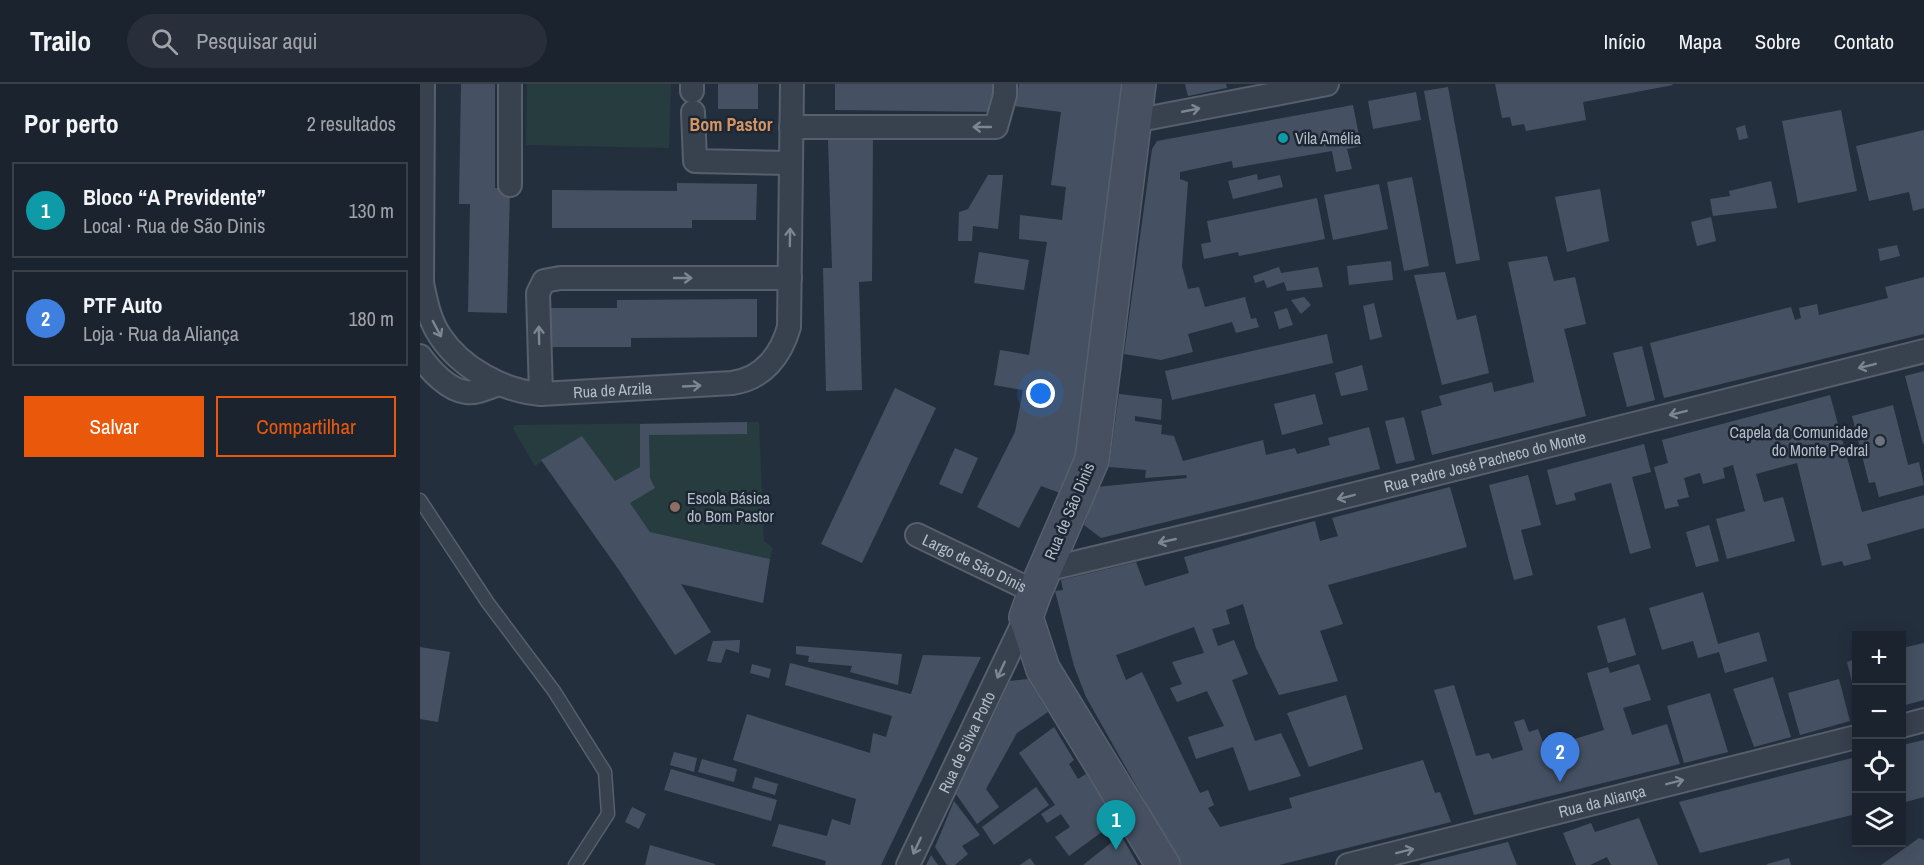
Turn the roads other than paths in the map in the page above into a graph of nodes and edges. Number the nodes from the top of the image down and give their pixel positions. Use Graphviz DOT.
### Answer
graph roads {
  1 [pos="423,84"];
  2 [pos="510,84"];
  3 [pos="792,84"];
  4 [pos="1005,84"];
  5 [pos="1139,84"];
  6 [pos="1327,84"];
  7 [pos="692,96"];
  8 [pos="1134,121"];
  9 [pos="791,127"];
  10 [pos="791,163"];
  11 [pos="510,185"];
  12 [pos="789,278"];
  13 [pos="1924,351"];
  14 [pos="420,356"];
  15 [pos="499,384"];
  16 [pos="541,394"];
  17 [pos="420,500"];
  18 [pos="916,534"];
  19 [pos="1035,593"];
  20 [pos="1924,720"];
  21 [pos="1906,725"];
  22 [pos="1852,738"];
  23 [pos="575,865"];
  24 [pos="908,865"];
  25 [pos="1163,865"];
  26 [pos="1348,865"];
  1 -- 15 [label="street, Rua de Arzila, one-way"];
  2 -- 11 [label="street"];
  3 -- 9 [label="street, Rua de Arzila"];
  4 -- 9 [label="street, one-way"];
  5 -- 8 [label="street, Rua de São Dinis"];
  8 -- 6 [label="street, one-way"];
  7 -- 10 [label="street"];
  8 -- 19 [label="street, Rua de São Dinis"];
  9 -- 10 [label="street, Rua de Arzila"];
  12 -- 10 [label="street, Rua de Arzila, one-way"];
  16 -- 12 [label="street, Rua de Arzila, one-way"];
  16 -- 12 [label="street, one-way"];
  13 -- 19 [label="street, Rua Padre José Pacheco do Monte, one-way"];
  14 -- 15 [label="street"];
  15 -- 16 [label="street, Rua de Arzila"];
  17 -- 23 [label="lane"];
  18 -- 19 [label="street, Largo de São Dinis"];
  19 -- 24 [label="street, Rua de Silva Porto, one-way"];
  19 -- 25 [label="street"];
  20 -- 21 [label="street"];
  26 -- 22 [label="street, Rua da Aliança, one-way"];
}
